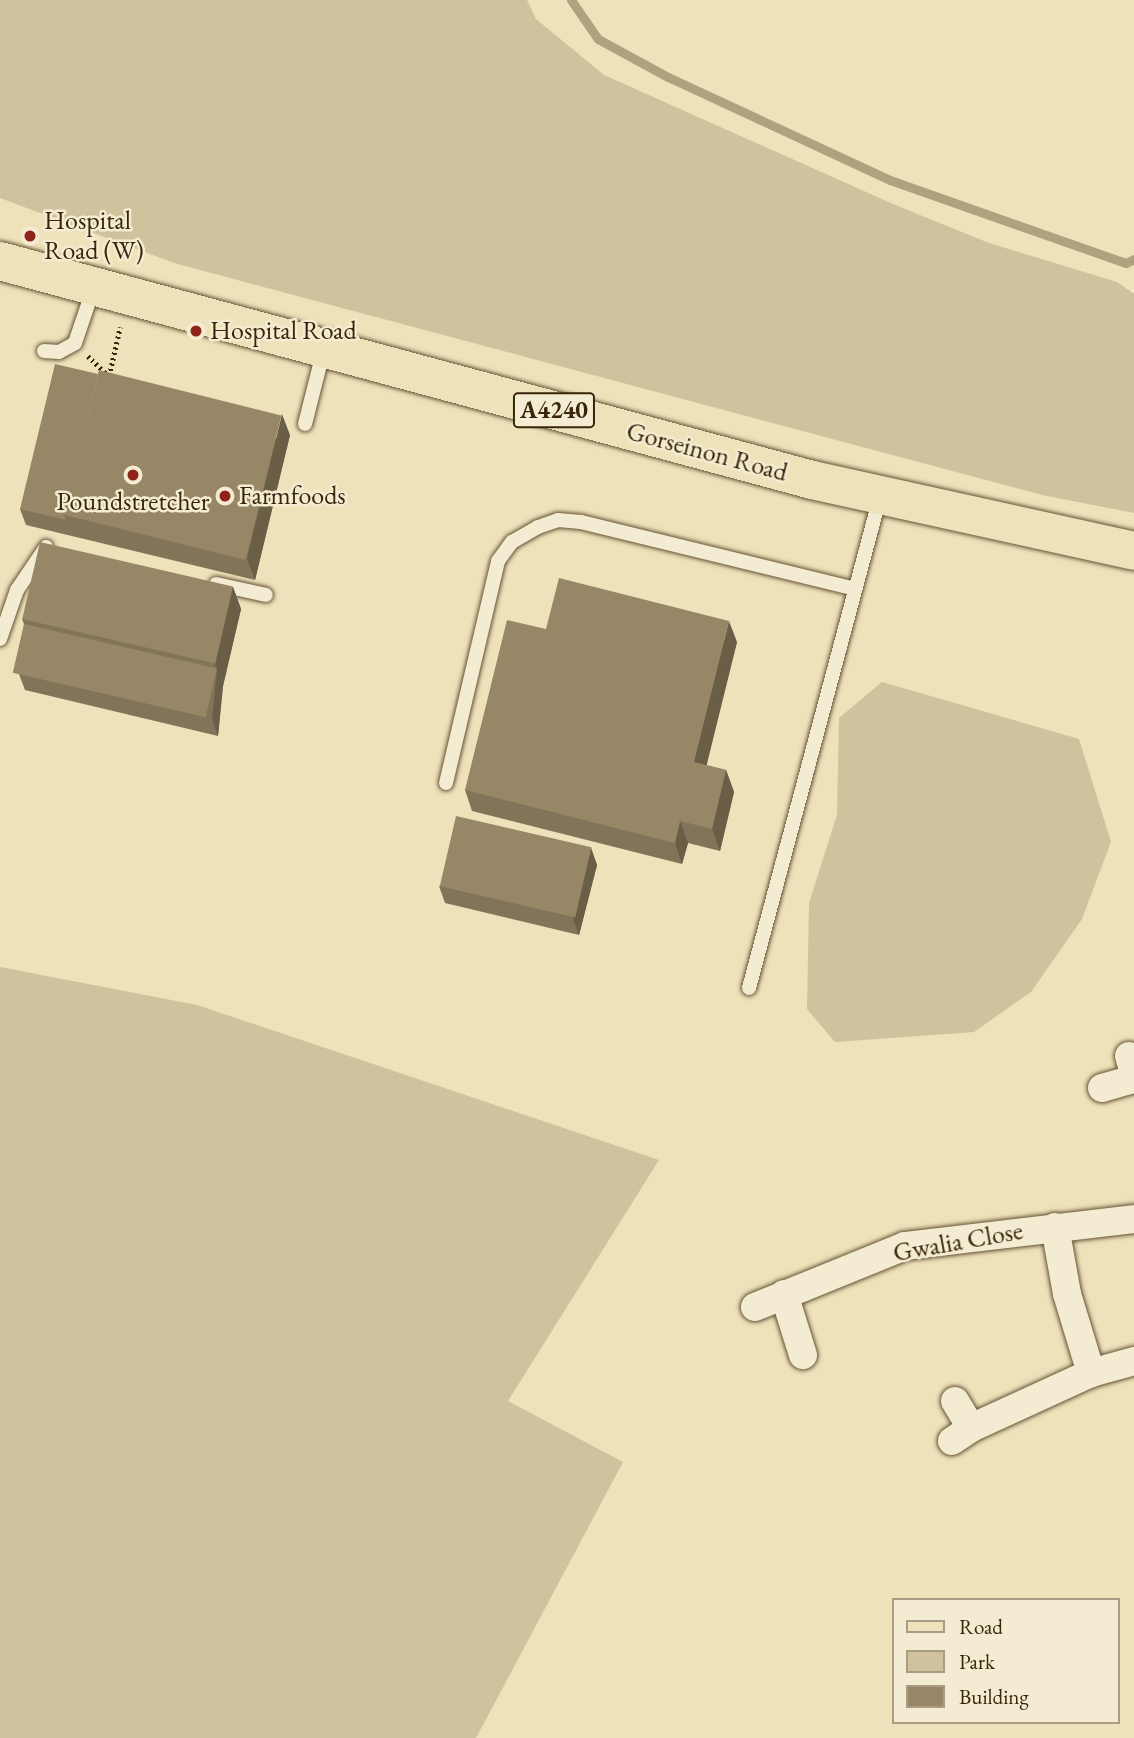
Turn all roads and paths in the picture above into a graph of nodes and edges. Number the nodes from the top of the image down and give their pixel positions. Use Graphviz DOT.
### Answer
graph roads {
  1 [pos="0,261"];
  2 [pos="111,289"];
  3 [pos="75,343"];
  4 [pos="324,347"];
  5 [pos="44,351"];
  6 [pos="305,424"];
  7 [pos="881,496"];
  8 [pos="56,549"];
  9 [pos="1134,551"];
  10 [pos="205,581"];
  11 [pos="855,589"];
  12 [pos="266,595"];
  13 [pos="0,639"];
  14 [pos="446,783"];
  15 [pos="749,988"];
  16 [pos="1132,1070"];
  17 [pos="1102,1088"];
  18 [pos="1134,1219"];
  19 [pos="1055,1227"];
  20 [pos="784,1294"];
  21 [pos="755,1307"];
  22 [pos="803,1355"];
  23 [pos="1134,1361"];
  24 [pos="1091,1373"];
  25 [pos="955,1401"];
  1 -- 2 [label="main road, Gorseinon Road / A4240"];
  2 -- 3 [label="lane"];
  2 -- 3 [label="path"];
  2 -- 4 [label="main road, Gorseinon Road / A4240"];
  3 -- 5 [label="lane"];
  4 -- 6 [label="lane"];
  4 -- 7 [label="main road, Gorseinon Road / A4240"];
  7 -- 9 [label="main road, Gorseinon Road / A4240"];
  7 -- 11 [label="lane"];
  8 -- 13 [label="lane"];
  10 -- 12 [label="lane"];
  11 -- 14 [label="lane"];
  11 -- 15 [label="lane"];
  16 -- 17 [label="street"];
  18 -- 19 [label="street, Gwalia Close"];
  19 -- 20 [label="street, Gwalia Close"];
  19 -- 24 [label="street, Gwalia Close"];
  20 -- 21 [label="street, Gwalia Close"];
  20 -- 22 [label="street"];
  23 -- 24 [label="street"];
  24 -- 25 [label="street"];
}
